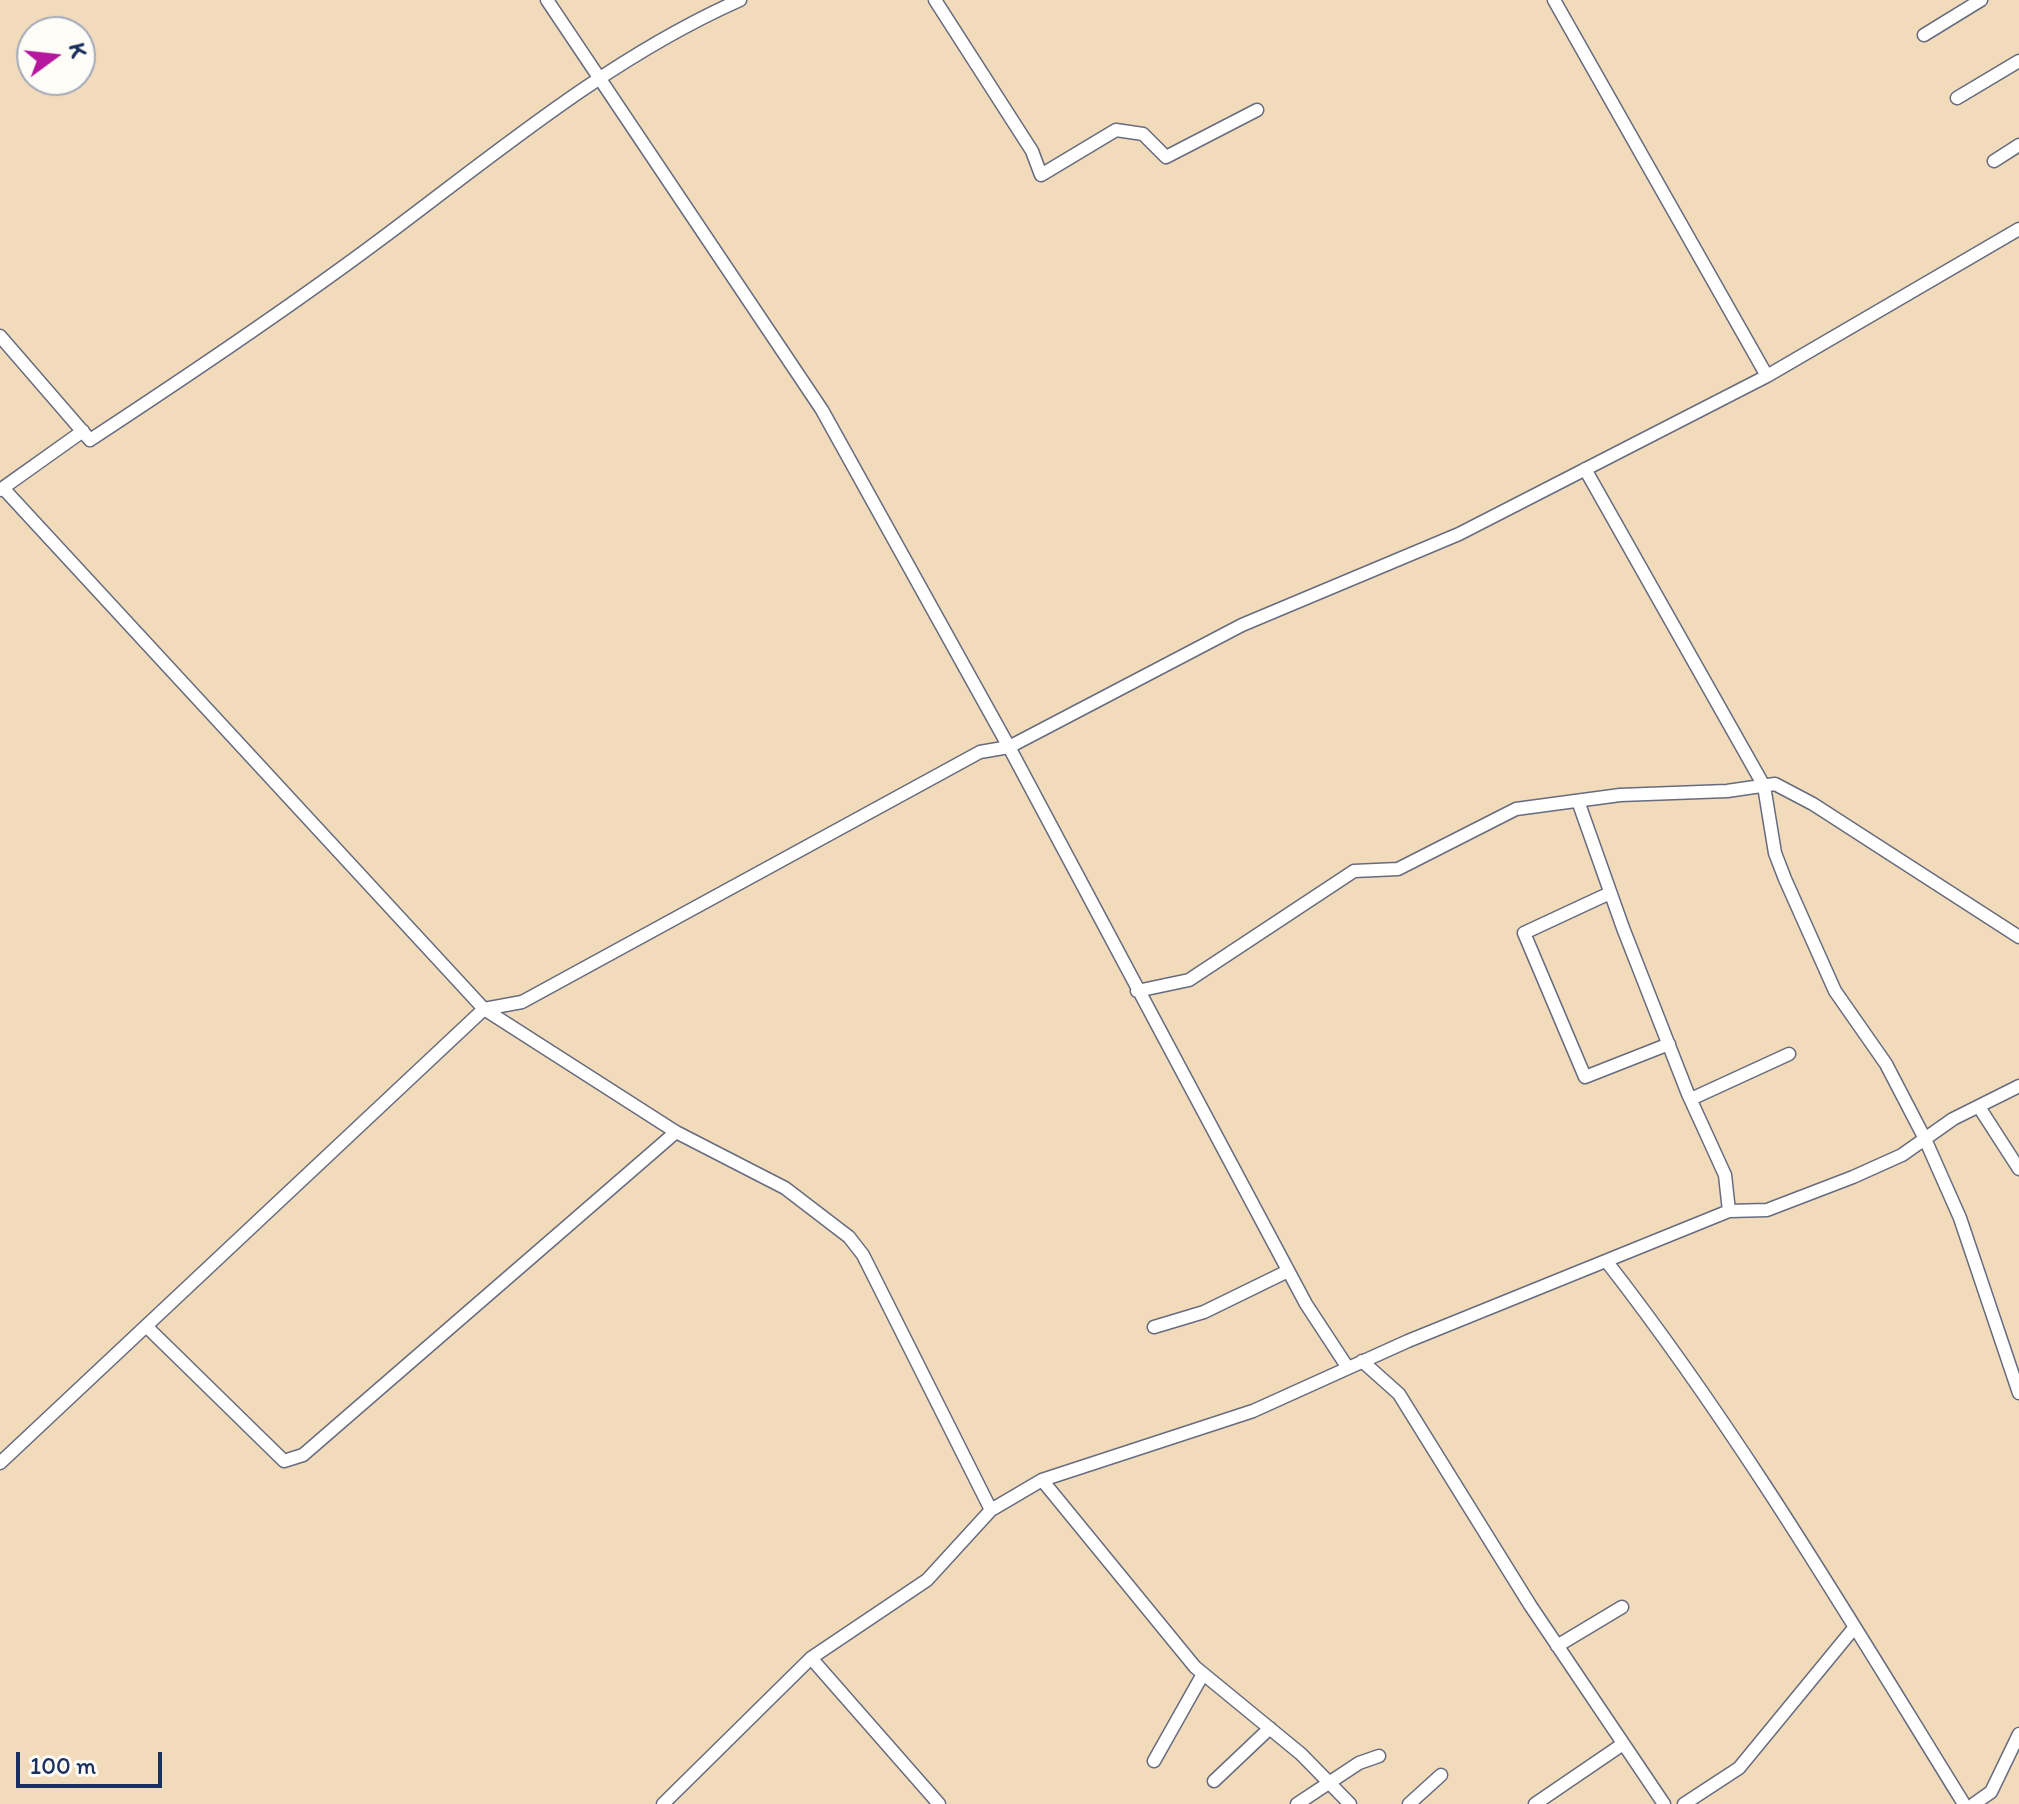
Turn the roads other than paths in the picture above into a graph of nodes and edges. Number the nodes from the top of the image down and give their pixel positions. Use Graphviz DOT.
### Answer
graph roads {
  1 [pos="547,0"];
  2 [pos="740,0"];
  3 [pos="935,0"];
  4 [pos="1554,0"];
  5 [pos="1981,0"];
  6 [pos="1924,35"];
  7 [pos="2019,61"];
  8 [pos="600,80"];
  9 [pos="1957,98"];
  10 [pos="1257,110"];
  11 [pos="2019,145"];
  12 [pos="1994,161"];
  13 [pos="2019,229"];
  14 [pos="0,336"];
  15 [pos="1767,376"];
  16 [pos="83,431"];
  17 [pos="1585,469"];
  18 [pos="1,489"];
  19 [pos="1009,747"];
  20 [pos="1764,786"];
  21 [pos="1578,801"];
  22 [pos="1610,893"];
  23 [pos="2019,937"];
  24 [pos="1137,991"];
  25 [pos="484,1009"];
  26 [pos="1669,1044"];
  27 [pos="1789,1054"];
  28 [pos="2019,1086"];
  29 [pos="1691,1099"];
  30 [pos="1979,1107"];
  31 [pos="676,1132"];
  32 [pos="1925,1139"];
  33 [pos="2019,1169"];
  34 [pos="1729,1211"];
  35 [pos="1607,1262"];
  36 [pos="1288,1271"];
  37 [pos="146,1326"];
  38 [pos="1154,1327"];
  39 [pos="1362,1361"];
  40 [pos="1348,1368"];
  41 [pos="2019,1393"];
  42 [pos="0,1463"];
  43 [pos="1042,1480"];
  44 [pos="991,1510"];
  45 [pos="1622,1607"];
  46 [pos="1854,1628"];
  47 [pos="1557,1646"];
  48 [pos="811,1658"];
  49 [pos="1203,1674"];
  50 [pos="1270,1728"];
  51 [pos="2019,1734"];
  52 [pos="1623,1744"];
  53 [pos="1379,1756"];
  54 [pos="1154,1761"];
  55 [pos="1441,1775"];
  56 [pos="1214,1781"];
  57 [pos="1329,1782"];
  58 [pos="663,1804"];
  59 [pos="939,1804"];
  60 [pos="1297,1804"];
  61 [pos="1350,1804"];
  62 [pos="1409,1804"];
  63 [pos="1535,1804"];
  64 [pos="1664,1804"];
  65 [pos="1684,1804"];
  66 [pos="1964,1804"];
  67 [pos="1974,1804"];
  1 -- 8 [label="street"];
  2 -- 8 [label="street"];
  3 -- 10 [label="street"];
  4 -- 15 [label="street"];
  5 -- 6 [label="street"];
  7 -- 9 [label="street"];
  8 -- 16 [label="street"];
  8 -- 19 [label="street"];
  11 -- 12 [label="street"];
  13 -- 15 [label="street"];
  14 -- 16 [label="street"];
  15 -- 17 [label="street"];
  16 -- 18 [label="street"];
  17 -- 19 [label="street"];
  17 -- 20 [label="street"];
  18 -- 25 [label="street"];
  19 -- 24 [label="street"];
  19 -- 25 [label="street"];
  20 -- 21 [label="street"];
  20 -- 23 [label="street"];
  20 -- 32 [label="street"];
  21 -- 22 [label="street"];
  21 -- 24 [label="street"];
  22 -- 26 [label="street"];
  22 -- 26 [label="street"];
  24 -- 36 [label="street"];
  25 -- 31 [label="street"];
  25 -- 37 [label="street"];
  26 -- 29 [label="street"];
  27 -- 29 [label="street"];
  28 -- 30 [label="street"];
  29 -- 34 [label="street"];
  30 -- 32 [label="street"];
  30 -- 33 [label="street"];
  31 -- 37 [label="street"];
  31 -- 44 [label="street"];
  32 -- 34 [label="street"];
  32 -- 41 [label="street"];
  34 -- 35 [label="street"];
  35 -- 39 [label="street"];
  35 -- 46 [label="street"];
  36 -- 38 [label="street"];
  36 -- 40 [label="street"];
  37 -- 42 [label="street"];
  39 -- 40 [label="street"];
  39 -- 47 [label="street"];
  40 -- 43 [label="street"];
  43 -- 44 [label="street"];
  43 -- 49 [label="street"];
  44 -- 48 [label="street"];
  45 -- 47 [label="street"];
  46 -- 65 [label="street"];
  46 -- 66 [label="street"];
  47 -- 52 [label="street"];
  48 -- 58 [label="street"];
  48 -- 59 [label="street"];
  49 -- 50 [label="street"];
  49 -- 54 [label="street"];
  50 -- 56 [label="street"];
  50 -- 57 [label="street"];
  51 -- 67 [label="street"];
  52 -- 63 [label="street"];
  52 -- 64 [label="street"];
  53 -- 57 [label="street"];
  55 -- 62 [label="street"];
  57 -- 60 [label="street"];
  57 -- 61 [label="street"];
}
